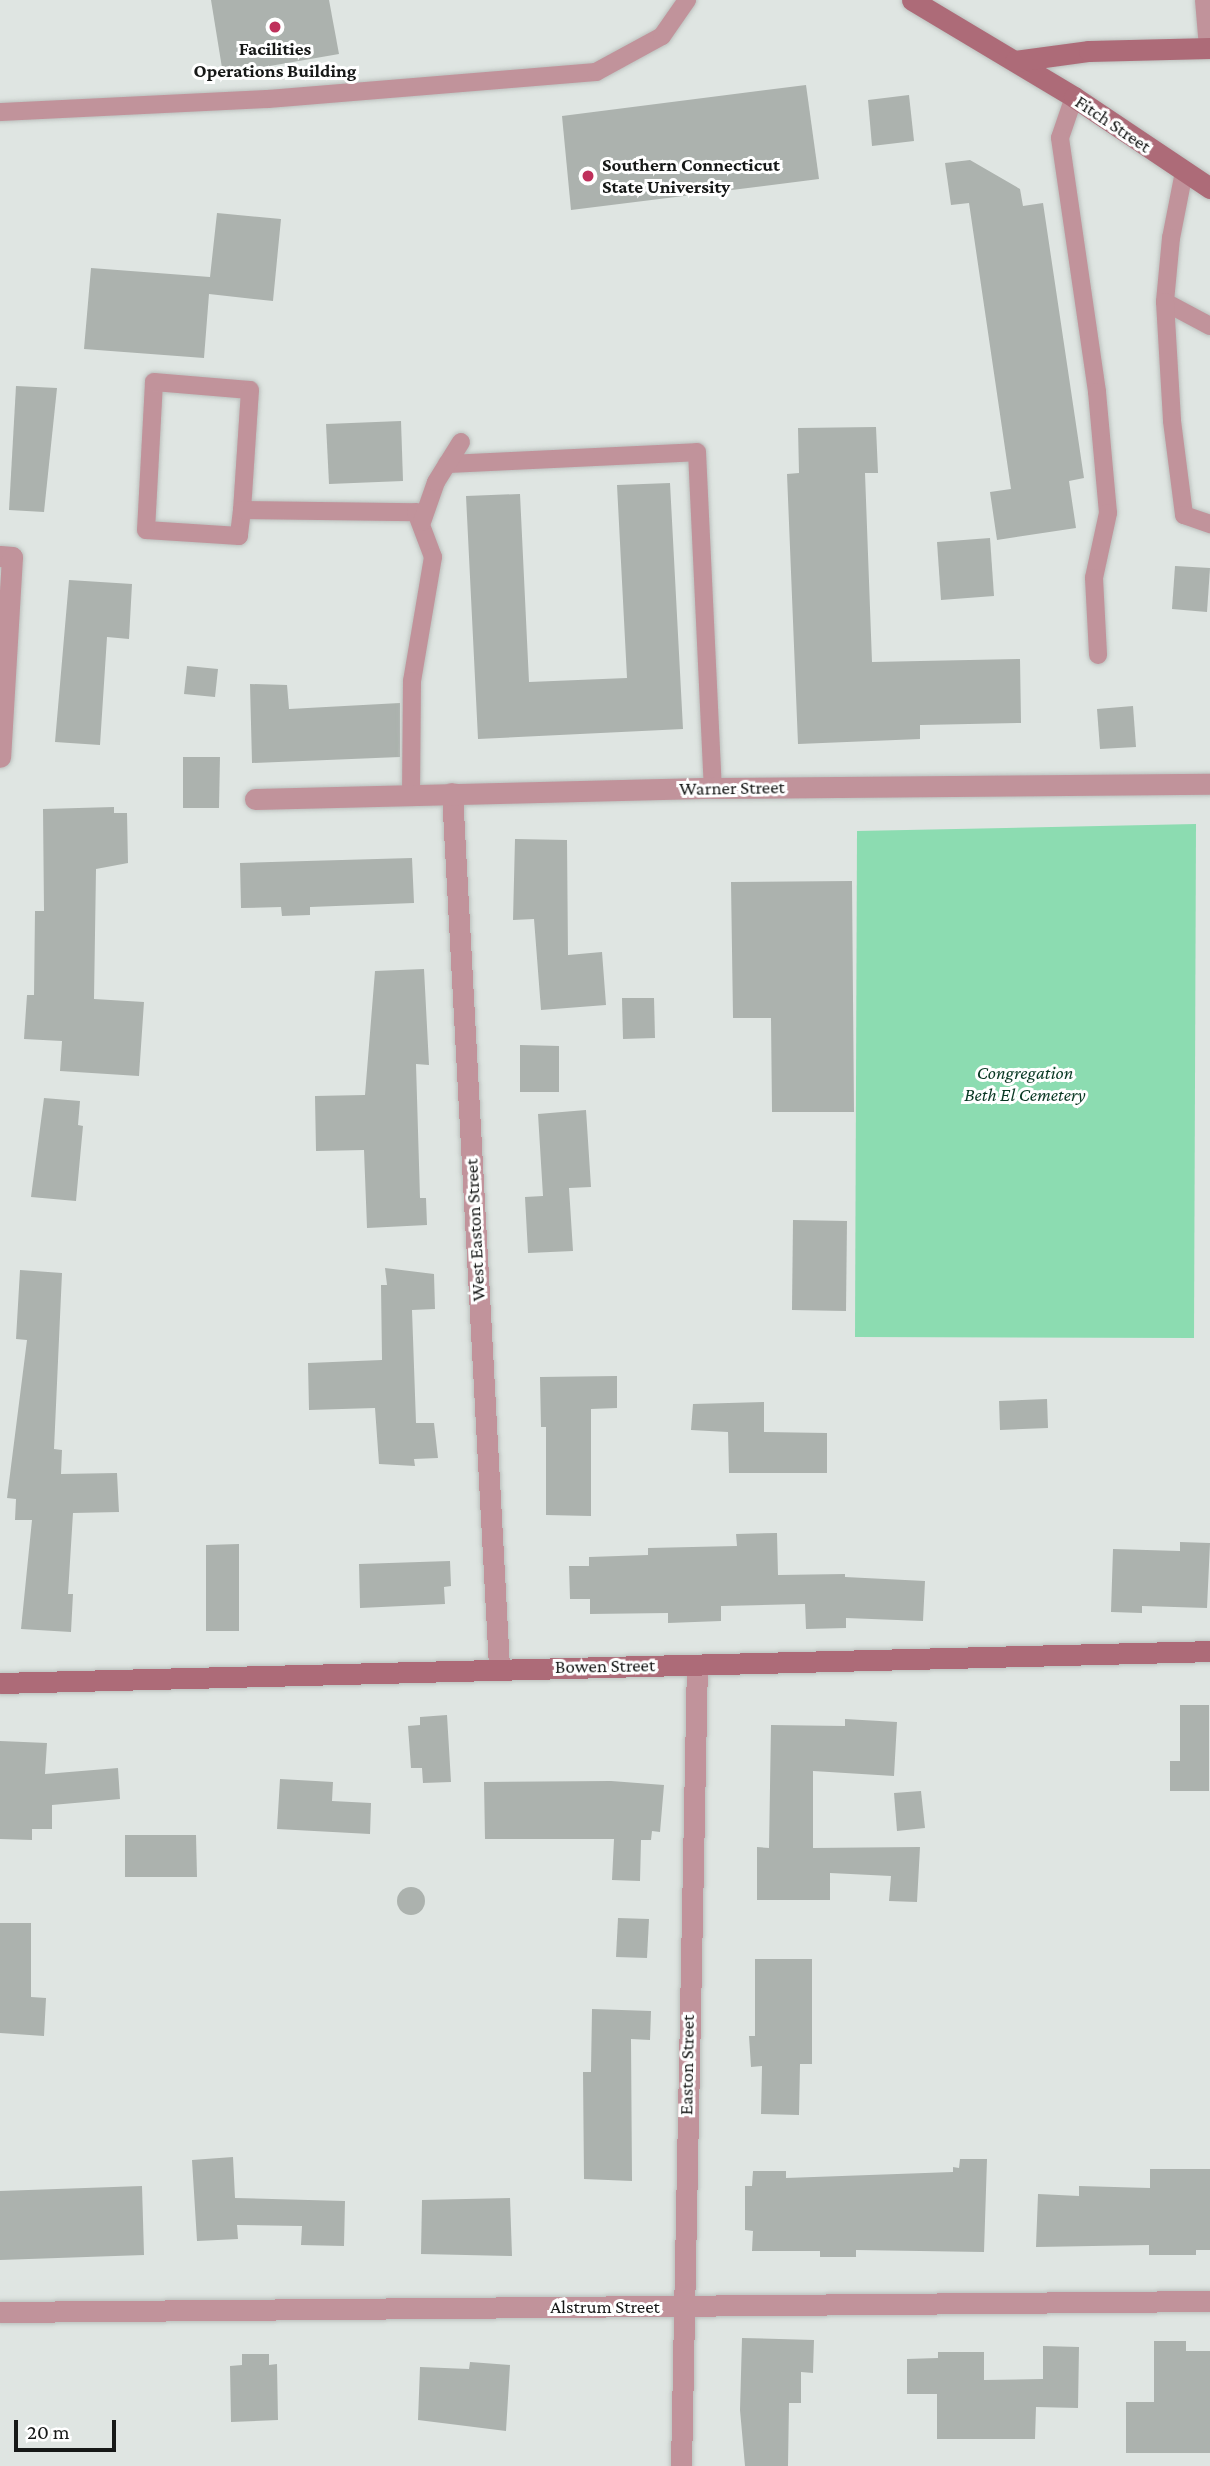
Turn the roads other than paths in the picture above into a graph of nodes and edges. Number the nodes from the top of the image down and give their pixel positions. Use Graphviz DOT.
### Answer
graph roads {
  1 [pos="687,0"];
  2 [pos="912,0"];
  3 [pos="1203,0"];
  4 [pos="1209,48"];
  5 [pos="1015,61"];
  6 [pos="1074,97"];
  7 [pos="0,112"];
  8 [pos="1184,173"];
  9 [pos="1210,188"];
  10 [pos="1166,302"];
  11 [pos="1210,326"];
  12 [pos="461,442"];
  13 [pos="447,464"];
  14 [pos="242,510"];
  15 [pos="422,522"];
  16 [pos="1210,524"];
  17 [pos="0,556"];
  18 [pos="1098,655"];
  19 [pos="0,757"];
  20 [pos="1210,784"];
  21 [pos="713,788"];
  22 [pos="411,793"];
  23 [pos="452,793"];
  24 [pos="255,799"];
  25 [pos="1210,1651"];
  26 [pos="697,1665"];
  27 [pos="499,1667"];
  28 [pos="0,1683"];
  29 [pos="1210,2301"];
  30 [pos="681,2306"];
  31 [pos="0,2312"];
  32 [pos="681,2466"];
  1 -- 7 [label="lane"];
  2 -- 5 [label="main road, Fitch Street"];
  3 -- 4 [label="lane"];
  4 -- 5 [label="main road"];
  5 -- 6 [label="main road, Fitch Street"];
  6 -- 8 [label="main road, Fitch Street"];
  6 -- 18 [label="lane"];
  8 -- 9 [label="main road, Fitch Street"];
  8 -- 10 [label="lane"];
  10 -- 11 [label="lane"];
  10 -- 16 [label="lane"];
  12 -- 13 [label="lane"];
  13 -- 15 [label="lane"];
  13 -- 21 [label="lane"];
  14 -- 14 [label="lane"];
  14 -- 15 [label="lane"];
  15 -- 22 [label="lane"];
  17 -- 19 [label="street"];
  20 -- 21 [label="street, Warner Street"];
  21 -- 23 [label="street, Warner Street"];
  22 -- 23 [label="street, Warner Street"];
  22 -- 24 [label="street, Warner Street"];
  23 -- 27 [label="street, West Easton Street"];
  25 -- 26 [label="main road, Bowen Street"];
  26 -- 27 [label="main road, Bowen Street"];
  26 -- 30 [label="street, Easton Street"];
  27 -- 28 [label="main road, Bowen Street"];
  29 -- 30 [label="street, Alstrum Street"];
  30 -- 31 [label="street, Alstrum Street"];
  30 -- 32 [label="street, Easton Street"];
}
